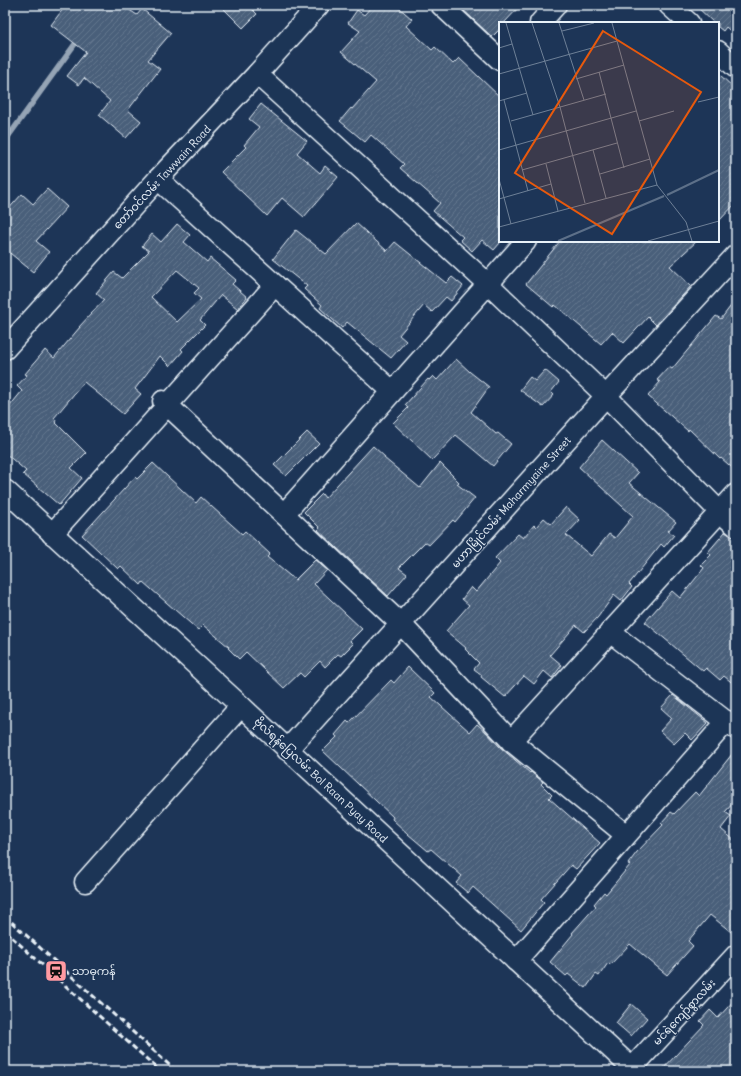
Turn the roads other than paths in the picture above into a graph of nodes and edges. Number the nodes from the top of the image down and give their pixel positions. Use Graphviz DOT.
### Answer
graph roads {
  1 [pos="319,5"];
  2 [pos="441,5"];
  3 [pos="556,5"];
  4 [pos="670,5"];
  5 [pos="541,22"];
  6 [pos="688,22"];
  7 [pos="719,52"];
  8 [pos="499,59"];
  9 [pos="736,68"];
  10 [pos="258,74"];
  11 [pos="158,179"];
  12 [pos="525,242"];
  13 [pos="736,255"];
  14 [pos="488,284"];
  15 [pos="275,285"];
  16 [pos="5,349"];
  17 [pos="392,391"];
  18 [pos="606,396"];
  19 [pos="166,403"];
  20 [pos="5,490"];
  21 [pos="736,494"];
  22 [pos="720,512"];
  23 [pos="284,514"];
  24 [pos="736,526"];
  25 [pos="52,534"];
  26 [pos="401,624"];
  27 [pos="610,632"];
  28 [pos="241,706"];
  29 [pos="732,725"];
  30 [pos="511,741"];
  31 [pos="288,750"];
  32 [pos="626,835"];
  33 [pos="85,882"];
  34 [pos="736,956"];
  35 [pos="516,961"];
  36 [pos="634,1070"];
  1 -- 10 [label="street, တော်ဝင်လမ်း Tawwain Road"];
  2 -- 8 [label="street"];
  3 -- 5 [label="street"];
  4 -- 6 [label="street"];
  7 -- 9 [label="street"];
  10 -- 11 [label="street, တော်ဝင်လမ်း Tawwain Road"];
  10 -- 14 [label="street"];
  11 -- 15 [label="street"];
  11 -- 16 [label="street, တော်ဝင်လမ်း Tawwain Road"];
  12 -- 14 [label="street"];
  13 -- 18 [label="street, မဟာမြိုင်လမ်း Maharmyaine Street"];
  14 -- 17 [label="street"];
  14 -- 18 [label="street"];
  15 -- 17 [label="street"];
  15 -- 19 [label="street"];
  17 -- 23 [label="street"];
  18 -- 22 [label="street"];
  18 -- 26 [label="street, မဟာမြိုင်လမ်း Maharmyaine Street"];
  19 -- 23 [label="street"];
  19 -- 25 [label="street"];
  20 -- 25 [label="street, ဗိုလ်ရန်ပြေလမ်း Bol Raan Pyay Road"];
  21 -- 22 [label="street"];
  22 -- 24 [label="street"];
  22 -- 27 [label="street"];
  23 -- 26 [label="street"];
  25 -- 28 [label="street, ဗိုလ်ရန်ပြေလမ်း Bol Raan Pyay Road"];
  26 -- 30 [label="street"];
  26 -- 31 [label="street, မဟာမြိုင်လမ်း Maharmyaine Street"];
  27 -- 29 [label="street"];
  27 -- 30 [label="street"];
  28 -- 31 [label="street, ဗိုလ်ရန်ပြေလမ်း Bol Raan Pyay Road"];
  28 -- 33 [label="street"];
  29 -- 32 [label="street"];
  30 -- 32 [label="street"];
  31 -- 35 [label="street, ဗိုလ်ရန်ပြေလမ်း Bol Raan Pyay Road"];
  32 -- 35 [label="street"];
  34 -- 36 [label="street, မင်ရဲကျော်စွာလမ်း"];
  35 -- 36 [label="street, ဗိုလ်ရန်ပြေလမ်း Bol Raan Pyay Road"];
}
